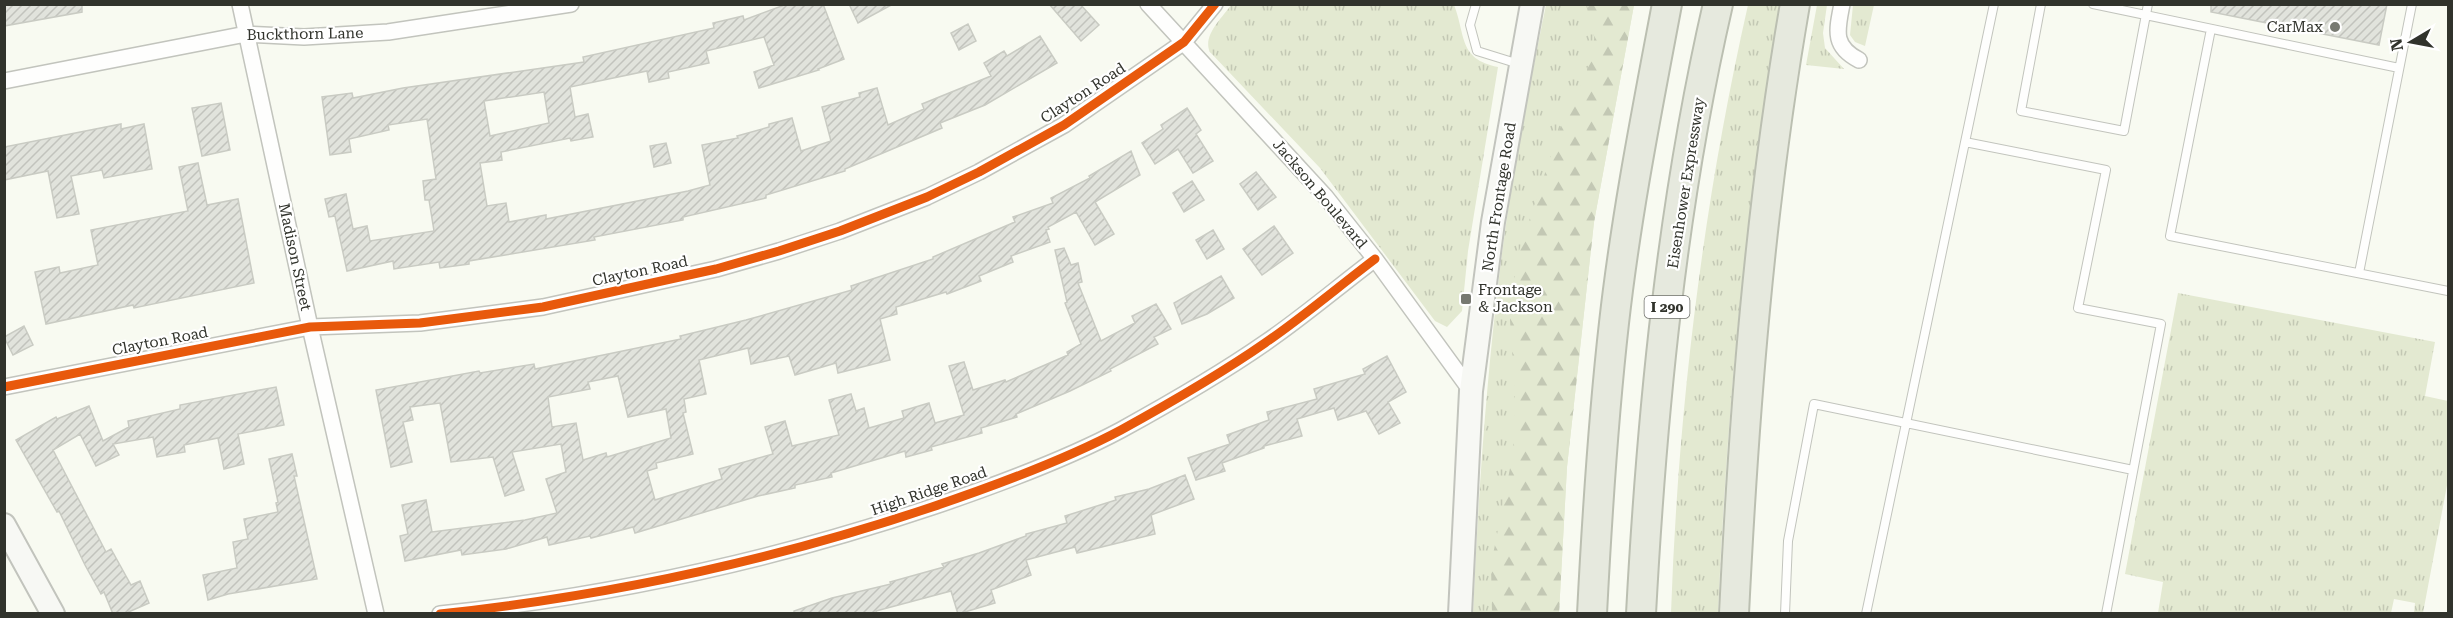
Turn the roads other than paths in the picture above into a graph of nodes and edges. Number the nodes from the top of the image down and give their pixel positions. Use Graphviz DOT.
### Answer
graph roads {
  1 [pos="240,4"];
  2 [pos="571,4"];
  3 [pos="1148,4"];
  4 [pos="1215,4"];
  5 [pos="1476,4"];
  6 [pos="1532,4"];
  7 [pos="1667,4"];
  8 [pos="1718,4"];
  9 [pos="1796,4"];
  10 [pos="1842,4"];
  11 [pos="1994,4"];
  12 [pos="2041,4"];
  13 [pos="2093,4"];
  14 [pos="2148,4"];
  15 [pos="2412,4"];
  16 [pos="2146,15"];
  17 [pos="2211,29"];
  18 [pos="246,34"];
  19 [pos="1184,42"];
  20 [pos="1859,60"];
  21 [pos="1521,65"];
  22 [pos="2399,68"];
  23 [pos="4,81"];
  24 [pos="1965,142"];
  25 [pos="1375,259"];
  26 [pos="2359,273"];
  27 [pos="2448,291"];
  28 [pos="310,327"];
  29 [pos="4,387"];
  30 [pos="1471,391"];
  31 [pos="1906,423"];
  32 [pos="2133,470"];
  33 [pos="4,525"];
  34 [pos="53,614"];
  35 [pos="376,614"];
  36 [pos="440,614"];
  37 [pos="1460,614"];
  38 [pos="1592,614"];
  39 [pos="1641,614"];
  40 [pos="1734,614"];
  41 [pos="1785,614"];
  42 [pos="1866,614"];
  43 [pos="2106,614"];
  1 -- 18 [label="street, Madison Street"];
  2 -- 18 [label="street, Buckthorn Lane"];
  3 -- 19 [label="street, Jackson Boulevard"];
  4 -- 19 [label="street, Clayton Road"];
  5 -- 21 [label="lane"];
  6 -- 21 [label="main road, North Frontage Road"];
  7 -- 38 [label="highway"];
  8 -- 39 [label="highway, Eisenhower Expressway / I 290"];
  9 -- 40 [label="highway"];
  10 -- 20 [label="street"];
  11 -- 24 [label="lane"];
  12 -- 16 [label="lane"];
  13 -- 16 [label="lane"];
  14 -- 16 [label="lane"];
  15 -- 22 [label="lane"];
  16 -- 17 [label="lane"];
  17 -- 22 [label="lane"];
  17 -- 26 [label="lane"];
  18 -- 23 [label="street, Buckthorn Lane"];
  18 -- 28 [label="street, Madison Street"];
  19 -- 25 [label="street, Jackson Boulevard"];
  19 -- 28 [label="street, Clayton Road"];
  21 -- 30 [label="main road, North Frontage Road"];
  22 -- 26 [label="lane"];
  24 -- 31 [label="lane"];
  24 -- 32 [label="lane"];
  25 -- 30 [label="street, Jackson Boulevard"];
  25 -- 36 [label="street, High Ridge Road"];
  26 -- 27 [label="lane"];
  28 -- 29 [label="street, Clayton Road"];
  28 -- 35 [label="street, Madison Street"];
  30 -- 37 [label="main road"];
  31 -- 32 [label="lane"];
  31 -- 41 [label="lane"];
  31 -- 42 [label="lane"];
  32 -- 43 [label="lane"];
  33 -- 34 [label="main road"];
}
